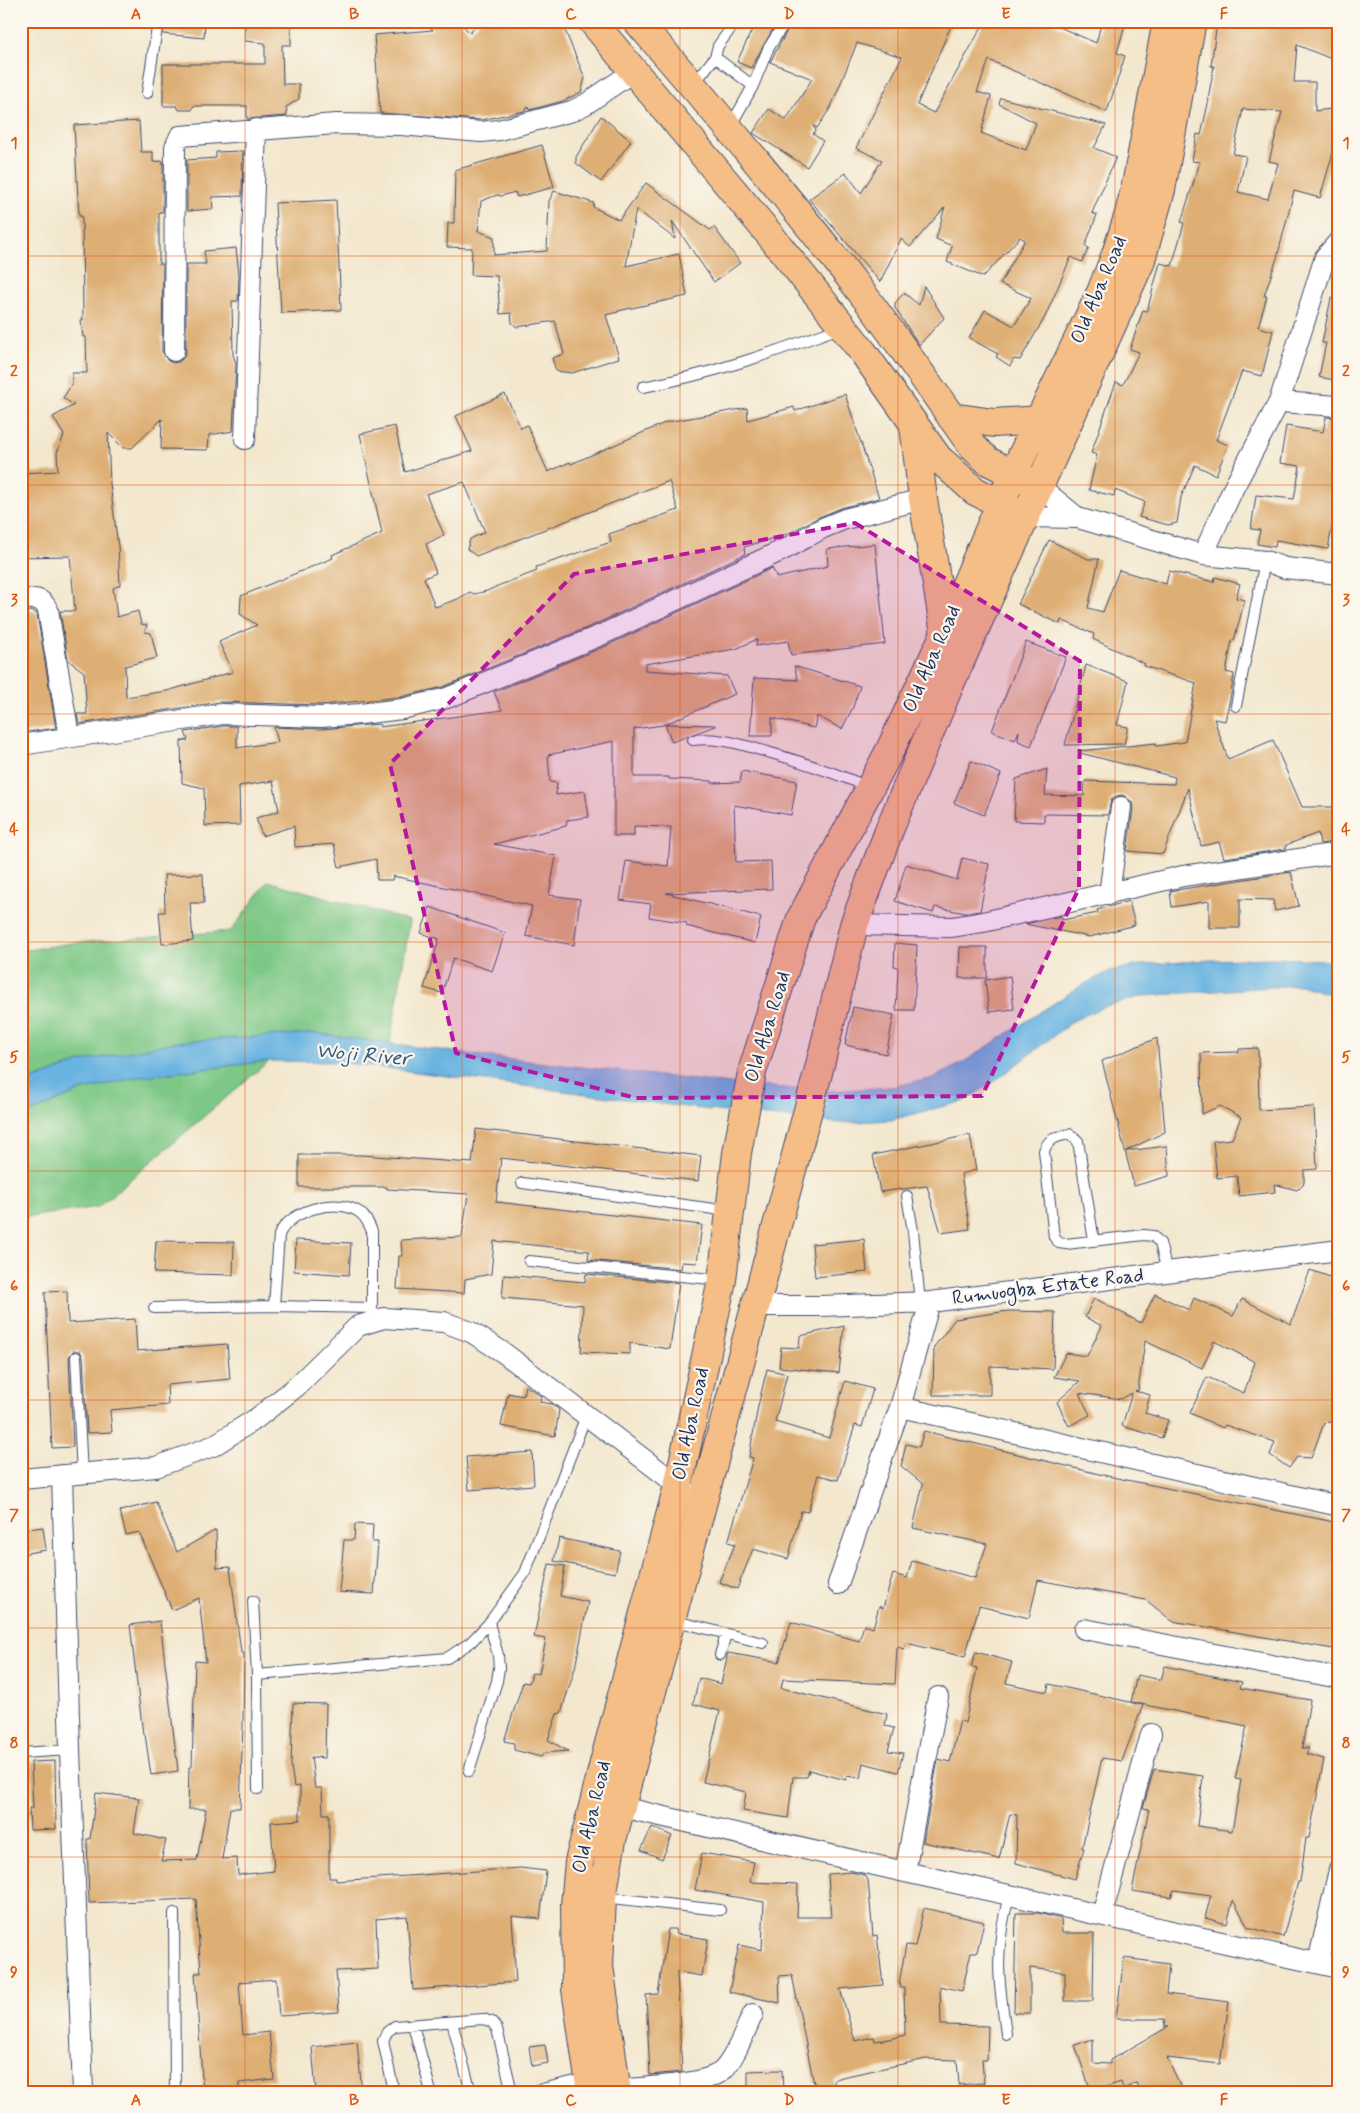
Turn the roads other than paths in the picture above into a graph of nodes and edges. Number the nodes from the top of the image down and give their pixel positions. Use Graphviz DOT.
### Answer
graph roads {
  1 [pos="158,21"];
  2 [pos="592,21"];
  3 [pos="637,21"];
  4 [pos="736,21"];
  5 [pos="779,21"];
  6 [pos="1167,21"];
  7 [pos="1192,21"];
  8 [pos="715,57"];
  9 [pos="634,71"];
  10 [pos="693,86"];
  11 [pos="753,86"];
  12 [pos="147,93"];
  13 [pos="729,128"];
  14 [pos="256,129"];
  15 [pos="1339,241"];
  16 [pos="843,326"];
  17 [pos="174,351"];
  18 [pos="643,387"];
  19 [pos="1279,402"];
  20 [pos="1339,406"];
  21 [pos="951,417"];
  22 [pos="1040,420"];
  23 [pos="914,424"];
  24 [pos="245,439"];
  25 [pos="1013,474"];
  26 [pos="1040,487"];
  27 [pos="923,499"];
  28 [pos="1000,504"];
  29 [pos="1026,517"];
  30 [pos="1078,518"];
  31 [pos="1203,555"];
  32 [pos="1265,561"];
  33 [pos="1339,574"];
  34 [pos="21,600"];
  35 [pos="945,633"];
  36 [pos="1236,706"];
  37 [pos="69,736"];
  38 [pos="693,740"];
  39 [pos="21,745"];
  40 [pos="870,787"];
  41 [pos="1121,807"];
  42 [pos="1339,853"];
  43 [pos="1109,894"];
  44 [pos="854,925"];
  45 [pos="522,1184"];
  46 [pos="907,1196"];
  47 [pos="730,1212"];
  48 [pos="1094,1241"];
  49 [pos="1339,1250"];
  50 [pos="529,1261"];
  51 [pos="1167,1272"];
  52 [pos="722,1280"];
  53 [pos="925,1302"];
  54 [pos="274,1306"];
  55 [pos="755,1306"];
  56 [pos="154,1308"];
  57 [pos="372,1314"];
  58 [pos="76,1357"];
  59 [pos="900,1408"];
  60 [pos="586,1416"];
  61 [pos="82,1474"];
  62 [pos="62,1475"];
  63 [pos="21,1479"];
  64 [pos="678,1486"];
  65 [pos="703,1503"];
  66 [pos="1339,1506"];
  67 [pos="838,1584"];
  68 [pos="253,1601"];
  69 [pos="671,1620"];
  70 [pos="489,1623"];
  71 [pos="1084,1629"];
  72 [pos="726,1634"];
  73 [pos="763,1643"];
  74 [pos="720,1655"];
  75 [pos="257,1675"];
  76 [pos="1339,1678"];
  77 [pos="938,1697"];
  78 [pos="1151,1734"];
  79 [pos="70,1750"];
  80 [pos="21,1753"];
  81 [pos="469,1771"];
  82 [pos="258,1789"];
  83 [pos="621,1807"];
  84 [pos="1339,1870"];
  85 [pos="905,1872"];
  86 [pos="1009,1895"];
  87 [pos="602,1897"];
  88 [pos="720,1910"];
  89 [pos="174,1913"];
  90 [pos="1102,1915"];
  91 [pos="1318,1963"];
  92 [pos="1339,1968"];
  93 [pos="753,2014"];
  94 [pos="452,2022"];
  95 [pos="413,2025"];
  96 [pos="1006,2034"];
  97 [pos="604,2088"];
  98 [pos="83,2092"];
  99 [pos="175,2092"];
  100 [pos="394,2092"];
  101 [pos="431,2092"];
  102 [pos="470,2092"];
  103 [pos="512,2092"];
  104 [pos="530,2092"];
  1 -- 12 [label="lane"];
  2 -- 9 [label="main road"];
  3 -- 10 [label="main road"];
  4 -- 8 [label="lane"];
  5 -- 11 [label="lane"];
  6 -- 22 [label="main road, Old Aba Road"];
  7 -- 26 [label="main road, Old Aba Road"];
  8 -- 10 [label="lane"];
  8 -- 11 [label="lane"];
  9 -- 14 [label="street"];
  9 -- 16 [label="main road"];
  10 -- 13 [label="main road"];
  11 -- 13 [label="lane"];
  13 -- 21 [label="main road"];
  14 -- 17 [label="street"];
  14 -- 24 [label="street"];
  15 -- 19 [label="street"];
  16 -- 18 [label="lane"];
  16 -- 23 [label="main road"];
  19 -- 20 [label="street"];
  19 -- 31 [label="street"];
  21 -- 22 [label="main road"];
  21 -- 25 [label="main road"];
  22 -- 25 [label="main road, Old Aba Road"];
  23 -- 27 [label="main road"];
  23 -- 28 [label="main road"];
  25 -- 26 [label="main road"];
  25 -- 28 [label="main road, Old Aba Road"];
  26 -- 29 [label="main road, Old Aba Road"];
  26 -- 30 [label="street"];
  27 -- 35 [label="main road"];
  27 -- 37 [label="street"];
  28 -- 29 [label="main road"];
  28 -- 35 [label="main road, Old Aba Road"];
  29 -- 30 [label="street"];
  29 -- 44 [label="main road, Old Aba Road"];
  30 -- 31 [label="street"];
  31 -- 32 [label="street"];
  32 -- 33 [label="street"];
  32 -- 36 [label="lane"];
  34 -- 37 [label="street"];
  35 -- 40 [label="main road, Old Aba Road"];
  37 -- 39 [label="street"];
  38 -- 40 [label="lane"];
  40 -- 47 [label="main road, Old Aba Road"];
  41 -- 43 [label="street"];
  42 -- 43 [label="street"];
  43 -- 44 [label="street"];
  44 -- 55 [label="main road, Old Aba Road"];
  45 -- 47 [label="lane"];
  46 -- 53 [label="lane"];
  47 -- 52 [label="main road, Old Aba Road"];
  48 -- 48 [label="lane"];
  48 -- 51 [label="lane"];
  49 -- 51 [label="street, Rumuogba Estate Road"];
  50 -- 52 [label="lane"];
  51 -- 53 [label="street, Rumuogba Estate Road"];
  52 -- 64 [label="main road, Old Aba Road"];
  53 -- 55 [label="street, Rumuogba Estate Road"];
  53 -- 59 [label="street"];
  54 -- 56 [label="lane"];
  54 -- 57 [label="lane"];
  54 -- 57 [label="lane"];
  55 -- 65 [label="main road, Old Aba Road"];
  57 -- 60 [label="street"];
  57 -- 61 [label="street"];
  58 -- 61 [label="lane"];
  59 -- 66 [label="street"];
  59 -- 67 [label="street"];
  60 -- 64 [label="street"];
  60 -- 70 [label="lane"];
  61 -- 62 [label="street"];
  62 -- 63 [label="street"];
  62 -- 79 [label="street"];
  64 -- 65 [label="street"];
  64 -- 97 [label="main road, Old Aba Road"];
  65 -- 69 [label="main road, Old Aba Road"];
  68 -- 75 [label="lane"];
  69 -- 72 [label="lane"];
  69 -- 83 [label="main road, Old Aba Road"];
  70 -- 75 [label="lane"];
  70 -- 81 [label="lane"];
  71 -- 76 [label="street"];
  72 -- 73 [label="lane"];
  72 -- 74 [label="lane"];
  75 -- 82 [label="lane"];
  77 -- 85 [label="street"];
  78 -- 90 [label="street"];
  79 -- 80 [label="lane"];
  79 -- 98 [label="street"];
  83 -- 85 [label="street"];
  83 -- 87 [label="main road, Old Aba Road"];
  84 -- 91 [label="street"];
  85 -- 86 [label="street"];
  86 -- 90 [label="street"];
  86 -- 96 [label="lane"];
  87 -- 88 [label="lane"];
  87 -- 97 [label="main road, Old Aba Road"];
  89 -- 99 [label="lane"];
  90 -- 91 [label="street"];
  91 -- 92 [label="street"];
  93 -- 97 [label="street"];
  94 -- 95 [label="lane"];
  94 -- 102 [label="lane"];
  94 -- 103 [label="lane"];
  95 -- 100 [label="lane"];
  95 -- 101 [label="lane"];
  97 -- 104 [label="lane"];
}
